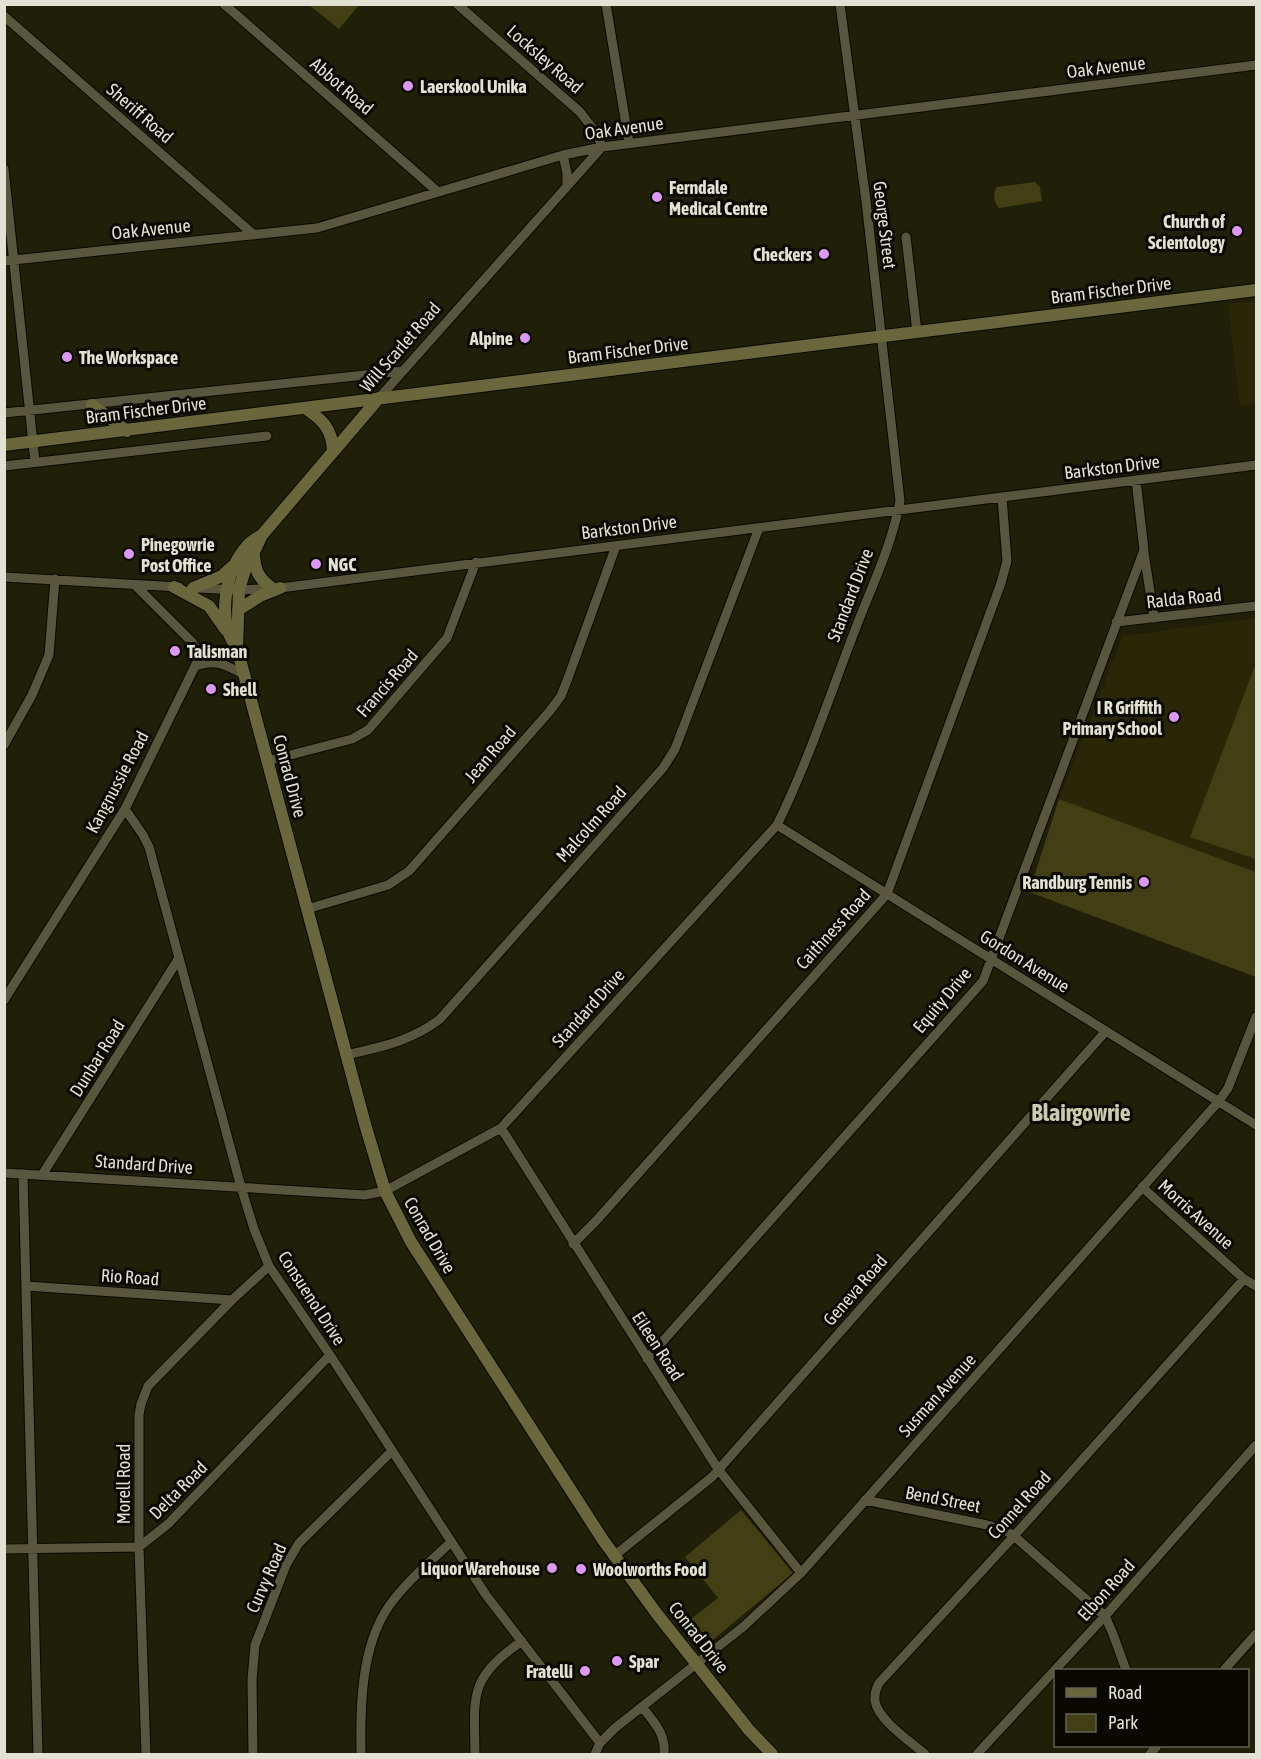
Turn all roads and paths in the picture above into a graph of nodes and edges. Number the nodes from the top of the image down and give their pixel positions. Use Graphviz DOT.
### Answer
graph roads {
  1 [pos="224,4"];
  2 [pos="457,4"];
  3 [pos="606,4"];
  4 [pos="840,4"];
  5 [pos="4,16"];
  6 [pos="1257,65"];
  7 [pos="855,116"];
  8 [pos="629,143"];
  9 [pos="602,147"];
  10 [pos="563,155"];
  11 [pos="4,169"];
  12 [pos="567,184"];
  13 [pos="438,192"];
  14 [pos="254,235"];
  15 [pos="906,237"];
  16 [pos="9,261"];
  17 [pos="1257,290"];
  18 [pos="917,332"];
  19 [pos="882,337"];
  20 [pos="403,371"];
  21 [pos="379,398"];
  22 [pos="92,405"];
  23 [pos="305,408"];
  24 [pos="29,411"];
  25 [pos="4,413"];
  26 [pos="128,430"];
  27 [pos="267,436"];
  28 [pos="33,442"];
  29 [pos="4,445"];
  30 [pos="896,450"];
  31 [pos="333,451"];
  32 [pos="35,462"];
  33 [pos="1257,465"];
  34 [pos="4,466"];
  35 [pos="1136,480"];
  36 [pos="1002,497"];
  37 [pos="898,510"];
  38 [pos="759,528"];
  39 [pos="262,535"];
  40 [pos="616,546"];
  41 [pos="1144,550"];
  42 [pos="254,554"];
  43 [pos="238,560"];
  44 [pos="476,562"];
  45 [pos="4,577"];
  46 [pos="55,579"];
  47 [pos="135,585"];
  48 [pos="174,587"];
  49 [pos="193,588"];
  50 [pos="276,588"];
  51 [pos="233,590"];
  52 [pos="1257,606"];
  53 [pos="238,610"];
  54 [pos="1154,618"];
  55 [pos="1116,622"];
  56 [pos="228,634"];
  57 [pos="237,648"];
  58 [pos="195,666"];
  59 [pos="243,674"];
  60 [pos="4,745"];
  61 [pos="267,761"];
  62 [pos="125,809"];
  63 [pos="777,825"];
  64 [pos="887,894"];
  65 [pos="307,909"];
  66 [pos="179,958"];
  67 [pos="990,959"];
  68 [pos="4,1000"];
  69 [pos="1257,1017"];
  70 [pos="1106,1031"];
  71 [pos="346,1054"];
  72 [pos="1219,1101"];
  73 [pos="1257,1125"];
  74 [pos="501,1128"];
  75 [pos="4,1173"];
  76 [pos="23,1174"];
  77 [pos="42,1175"];
  78 [pos="241,1187"];
  79 [pos="1142,1187"];
  80 [pos="385,1191"];
  81 [pos="573,1244"];
  82 [pos="269,1266"];
  83 [pos="1244,1279"];
  84 [pos="26,1286"];
  85 [pos="1257,1286"];
  86 [pos="232,1300"];
  87 [pos="330,1355"];
  88 [pos="647,1359"];
  89 [pos="1257,1445"];
  90 [pos="392,1451"];
  91 [pos="718,1469"];
  92 [pos="865,1500"];
  93 [pos="1014,1536"];
  94 [pos="451,1542"];
  95 [pos="139,1547"];
  96 [pos="4,1549"];
  97 [pos="32,1549"];
  98 [pos="614,1556"];
  99 [pos="801,1573"];
  100 [pos="1105,1616"];
  101 [pos="1257,1634"];
  102 [pos="522,1641"];
  103 [pos="697,1664"];
  104 [pos="1056,1669"];
  105 [pos="1125,1669"];
  106 [pos="1226,1669"];
  107 [pos="1054,1671"];
  108 [pos="642,1707"];
  109 [pos="600,1743"];
  110 [pos="38,1755"];
  111 [pos="146,1755"];
  112 [pos="253,1755"];
  113 [pos="361,1755"];
  114 [pos="475,1755"];
  115 [pos="595,1755"];
  116 [pos="663,1755"];
  117 [pos="772,1755"];
  118 [pos="925,1755"];
  119 [pos="977,1755"];
  1 -- 13 [label="street, Abbot Road"];
  2 -- 9 [label="street, Locksley Road"];
  3 -- 8 [label="street"];
  4 -- 7 [label="street, George Street"];
  5 -- 14 [label="street, Sheriff Road"];
  6 -- 7 [label="street, Oak Avenue"];
  7 -- 8 [label="street, Oak Avenue"];
  7 -- 19 [label="street, George Street"];
  8 -- 9 [label="street, Oak Avenue"];
  9 -- 10 [label="street, Oak Avenue"];
  9 -- 12 [label="street, Will Scarlet Road"];
  10 -- 12 [label="street"];
  10 -- 13 [label="street, Oak Avenue"];
  11 -- 16 [label="street"];
  12 -- 20 [label="street, Will Scarlet Road"];
  13 -- 14 [label="street, Oak Avenue"];
  14 -- 16 [label="street, Oak Avenue"];
  15 -- 18 [label="street"];
  16 -- 24 [label="street"];
  17 -- 18 [label="street, Bram Fischer Drive"];
  18 -- 19 [label="street, Bram Fischer Drive"];
  19 -- 21 [label="street, Bram Fischer Drive"];
  19 -- 30 [label="street, George Street"];
  20 -- 21 [label="street, Will Scarlet Road"];
  20 -- 22 [label="street, Bram Fischer Drive"];
  21 -- 23 [label="street, Bram Fischer Drive"];
  21 -- 31 [label="street, Will Scarlet Road"];
  22 -- 24 [label="street, Bram Fischer Drive"];
  22 -- 26 [label="street"];
  23 -- 26 [label="street, Bram Fischer Drive"];
  23 -- 31 [label="street"];
  24 -- 25 [label="street, Bram Fischer Drive"];
  24 -- 28 [label="street"];
  26 -- 28 [label="street, Bram Fischer Drive"];
  27 -- 32 [label="street"];
  28 -- 29 [label="street, Bram Fischer Drive"];
  28 -- 32 [label="street"];
  30 -- 37 [label="street, Standard Drive"];
  31 -- 39 [label="street, Will Scarlet Road"];
  32 -- 34 [label="street"];
  33 -- 35 [label="street, Barkston Drive"];
  35 -- 36 [label="street, Barkston Drive"];
  35 -- 41 [label="street, Equity Drive"];
  36 -- 37 [label="street, Barkston Drive"];
  36 -- 64 [label="street, Caithness Road"];
  37 -- 38 [label="street, Barkston Drive"];
  37 -- 63 [label="street, Standard Drive"];
  38 -- 40 [label="street, Barkston Drive"];
  38 -- 71 [label="street, Malcolm Road"];
  39 -- 42 [label="street, Will Scarlet Road"];
  39 -- 43 [label="street, Will Scarlet Road"];
  40 -- 44 [label="street, Barkston Drive"];
  40 -- 65 [label="street, Jean Road"];
  41 -- 54 [label="street, Equity Drive"];
  41 -- 55 [label="street, Equity Drive"];
  42 -- 50 [label="street"];
  42 -- 51 [label="street, Will Scarlet Road"];
  43 -- 49 [label="street"];
  43 -- 51 [label="street, Will Scarlet Road"];
  44 -- 50 [label="street, Barkston Drive"];
  44 -- 61 [label="street, Francis Road"];
  45 -- 46 [label="street, Barkston Drive"];
  46 -- 47 [label="street, Barkston Drive"];
  46 -- 60 [label="street"];
  47 -- 48 [label="street, Barkston Drive"];
  47 -- 58 [label="street"];
  48 -- 49 [label="street, Barkston Drive"];
  48 -- 56 [label="street, Conrad Drive"];
  49 -- 51 [label="street, Barkston Drive"];
  50 -- 51 [label="street, Barkston Drive"];
  50 -- 53 [label="street"];
  51 -- 53 [label="street, Conrad Drive"];
  51 -- 56 [label="street"];
  52 -- 54 [label="street, Ralda Road"];
  53 -- 57 [label="street, Conrad Drive"];
  54 -- 55 [label="street, Ralda Road"];
  55 -- 67 [label="street, Equity Drive"];
  56 -- 57 [label="street, Conrad Drive"];
  57 -- 59 [label="street, Conrad Drive"];
  58 -- 59 [label="street"];
  58 -- 62 [label="street, Kangnussie Road"];
  59 -- 61 [label="street, Conrad Drive"];
  61 -- 65 [label="street, Conrad Drive"];
  62 -- 66 [label="street, Consuenol Drive"];
  62 -- 68 [label="street, Kangnussie Road"];
  63 -- 64 [label="street, Gordon Avenue"];
  63 -- 74 [label="street, Standard Drive"];
  64 -- 67 [label="street, Gordon Avenue"];
  64 -- 81 [label="street, Caithness Road"];
  65 -- 71 [label="street, Conrad Drive"];
  66 -- 77 [label="street, Dunbar Road"];
  66 -- 78 [label="street, Consuenol Drive"];
  67 -- 70 [label="street, Gordon Avenue"];
  67 -- 88 [label="street, Equity Drive"];
  69 -- 72 [label="street, Susman Avenue"];
  70 -- 72 [label="street, Gordon Avenue"];
  70 -- 91 [label="street, Geneva Road"];
  71 -- 80 [label="street, Conrad Drive"];
  72 -- 73 [label="street, Gordon Avenue"];
  72 -- 79 [label="street, Susman Avenue"];
  74 -- 80 [label="street, Standard Drive"];
  74 -- 81 [label="street, Eileen Road"];
  75 -- 76 [label="street, Standard Drive"];
  76 -- 77 [label="street, Standard Drive"];
  76 -- 84 [label="street"];
  77 -- 78 [label="street, Standard Drive"];
  78 -- 80 [label="street, Standard Drive"];
  78 -- 82 [label="street, Consuenol Drive"];
  79 -- 83 [label="street, Morris Avenue"];
  79 -- 92 [label="street, Susman Avenue"];
  80 -- 98 [label="street, Conrad Drive"];
  81 -- 88 [label="street, Eileen Road"];
  82 -- 86 [label="street, Morell Road"];
  82 -- 87 [label="street, Consuenol Drive"];
  83 -- 85 [label="street, Morris Avenue"];
  83 -- 93 [label="street, Connel Road"];
  84 -- 86 [label="street, Rio Road"];
  84 -- 97 [label="street"];
  86 -- 95 [label="street, Morell Road"];
  87 -- 90 [label="street, Consuenol Drive"];
  87 -- 95 [label="street, Delta Road"];
  88 -- 91 [label="street, Eileen Road"];
  89 -- 100 [label="street, Elbon Road"];
  90 -- 94 [label="street, Consuenol Drive"];
  90 -- 112 [label="street, Curvy Road"];
  91 -- 98 [label="street, Geneva Road"];
  91 -- 99 [label="street, Eileen Road"];
  92 -- 93 [label="street, Bend Street"];
  92 -- 99 [label="street, Susman Avenue"];
  93 -- 100 [label="street, Bend Street"];
  93 -- 118 [label="street, Connel Road"];
  94 -- 102 [label="street, Consuenol Drive"];
  94 -- 113 [label="street"];
  95 -- 97 [label="street"];
  95 -- 111 [label="street, Morell Road"];
  96 -- 97 [label="street"];
  97 -- 110 [label="street"];
  98 -- 103 [label="street, Conrad Drive"];
  99 -- 103 [label="street, Susman Avenue"];
  100 -- 104 [label="street, Elbon Road"];
  100 -- 105 [label="street, Bend Street"];
  101 -- 106 [label="street"];
  102 -- 109 [label="street, Consuenol Drive"];
  102 -- 114 [label="street"];
  103 -- 108 [label="street, Susman Avenue"];
  103 -- 117 [label="street, Conrad Drive"];
  107 -- 119 [label="street, Elbon Road"];
  108 -- 109 [label="street, Susman Avenue"];
  108 -- 116 [label="street"];
  109 -- 115 [label="street, Susman Avenue"];
}
